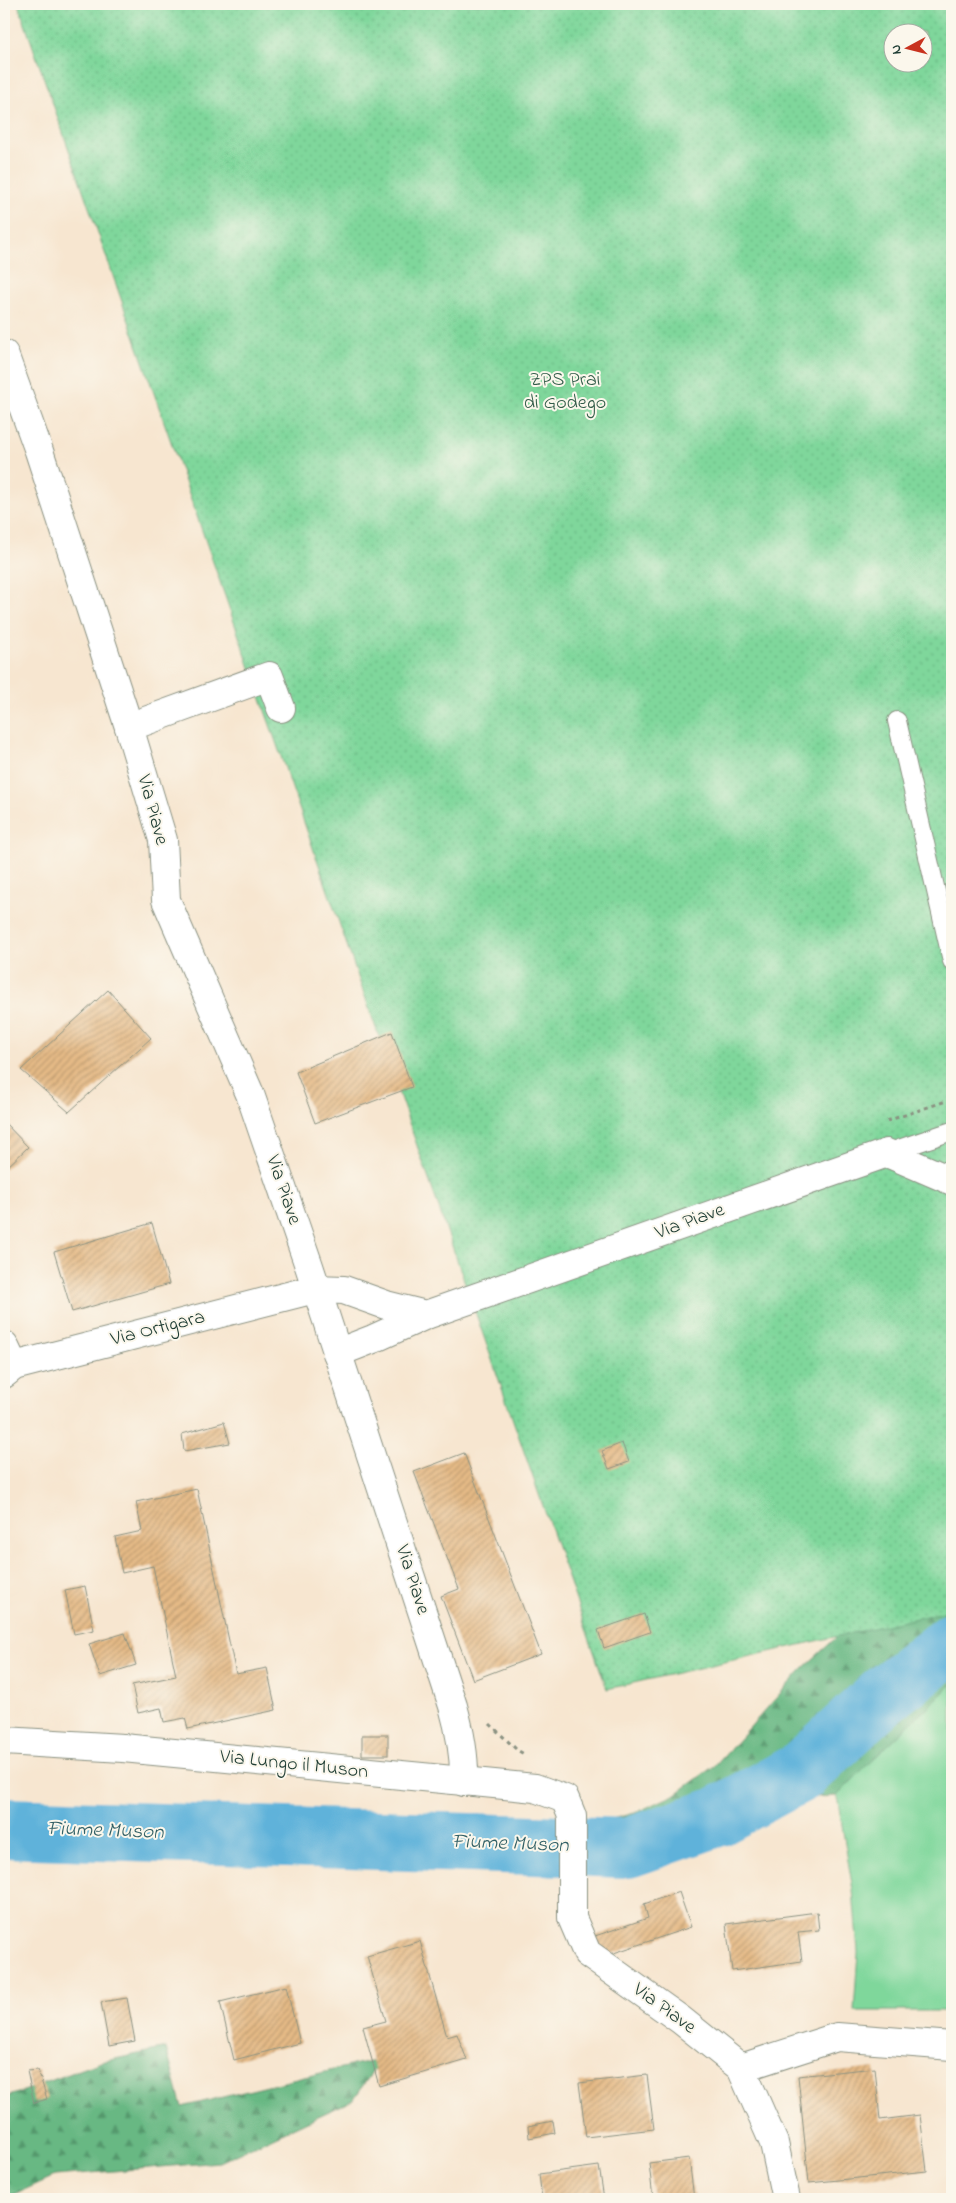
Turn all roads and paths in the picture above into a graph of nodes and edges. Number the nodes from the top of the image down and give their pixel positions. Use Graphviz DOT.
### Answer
graph roads {
  1 [pos="4,354"];
  2 [pos="281,708"];
  3 [pos="897,721"];
  4 [pos="129,727"];
  5 [pos="952,961"];
  6 [pos="952,1099"];
  7 [pos="941,1102"];
  8 [pos="952,1131"];
  9 [pos="887,1153"];
  10 [pos="952,1181"];
  11 [pos="315,1289"];
  12 [pos="430,1313"];
  13 [pos="337,1353"];
  14 [pos="7,1362"];
  15 [pos="4,1741"];
  16 [pos="464,1782"];
  17 [pos="572,1816"];
  18 [pos="952,2046"];
  19 [pos="741,2068"];
  20 [pos="786,2199"];
  1 -- 4 [label="street, Via Piave"];
  2 -- 4 [label="street"];
  3 -- 5 [label="lane"];
  4 -- 11 [label="street, Via Piave"];
  6 -- 7 [label="path"];
  8 -- 9 [label="lane"];
  9 -- 10 [label="street"];
  9 -- 12 [label="street, Via Piave"];
  11 -- 12 [label="street"];
  11 -- 13 [label="street, Via Piave"];
  11 -- 14 [label="street, Via Ortigara"];
  12 -- 13 [label="street, Via Piave"];
  13 -- 16 [label="street, Via Piave"];
  15 -- 16 [label="street, Via Lungo il Muson"];
  16 -- 17 [label="street, Via Lungo il Muson"];
  17 -- 19 [label="street, Via Piave"];
  18 -- 19 [label="street"];
  19 -- 20 [label="street, Via Piave"];
}
